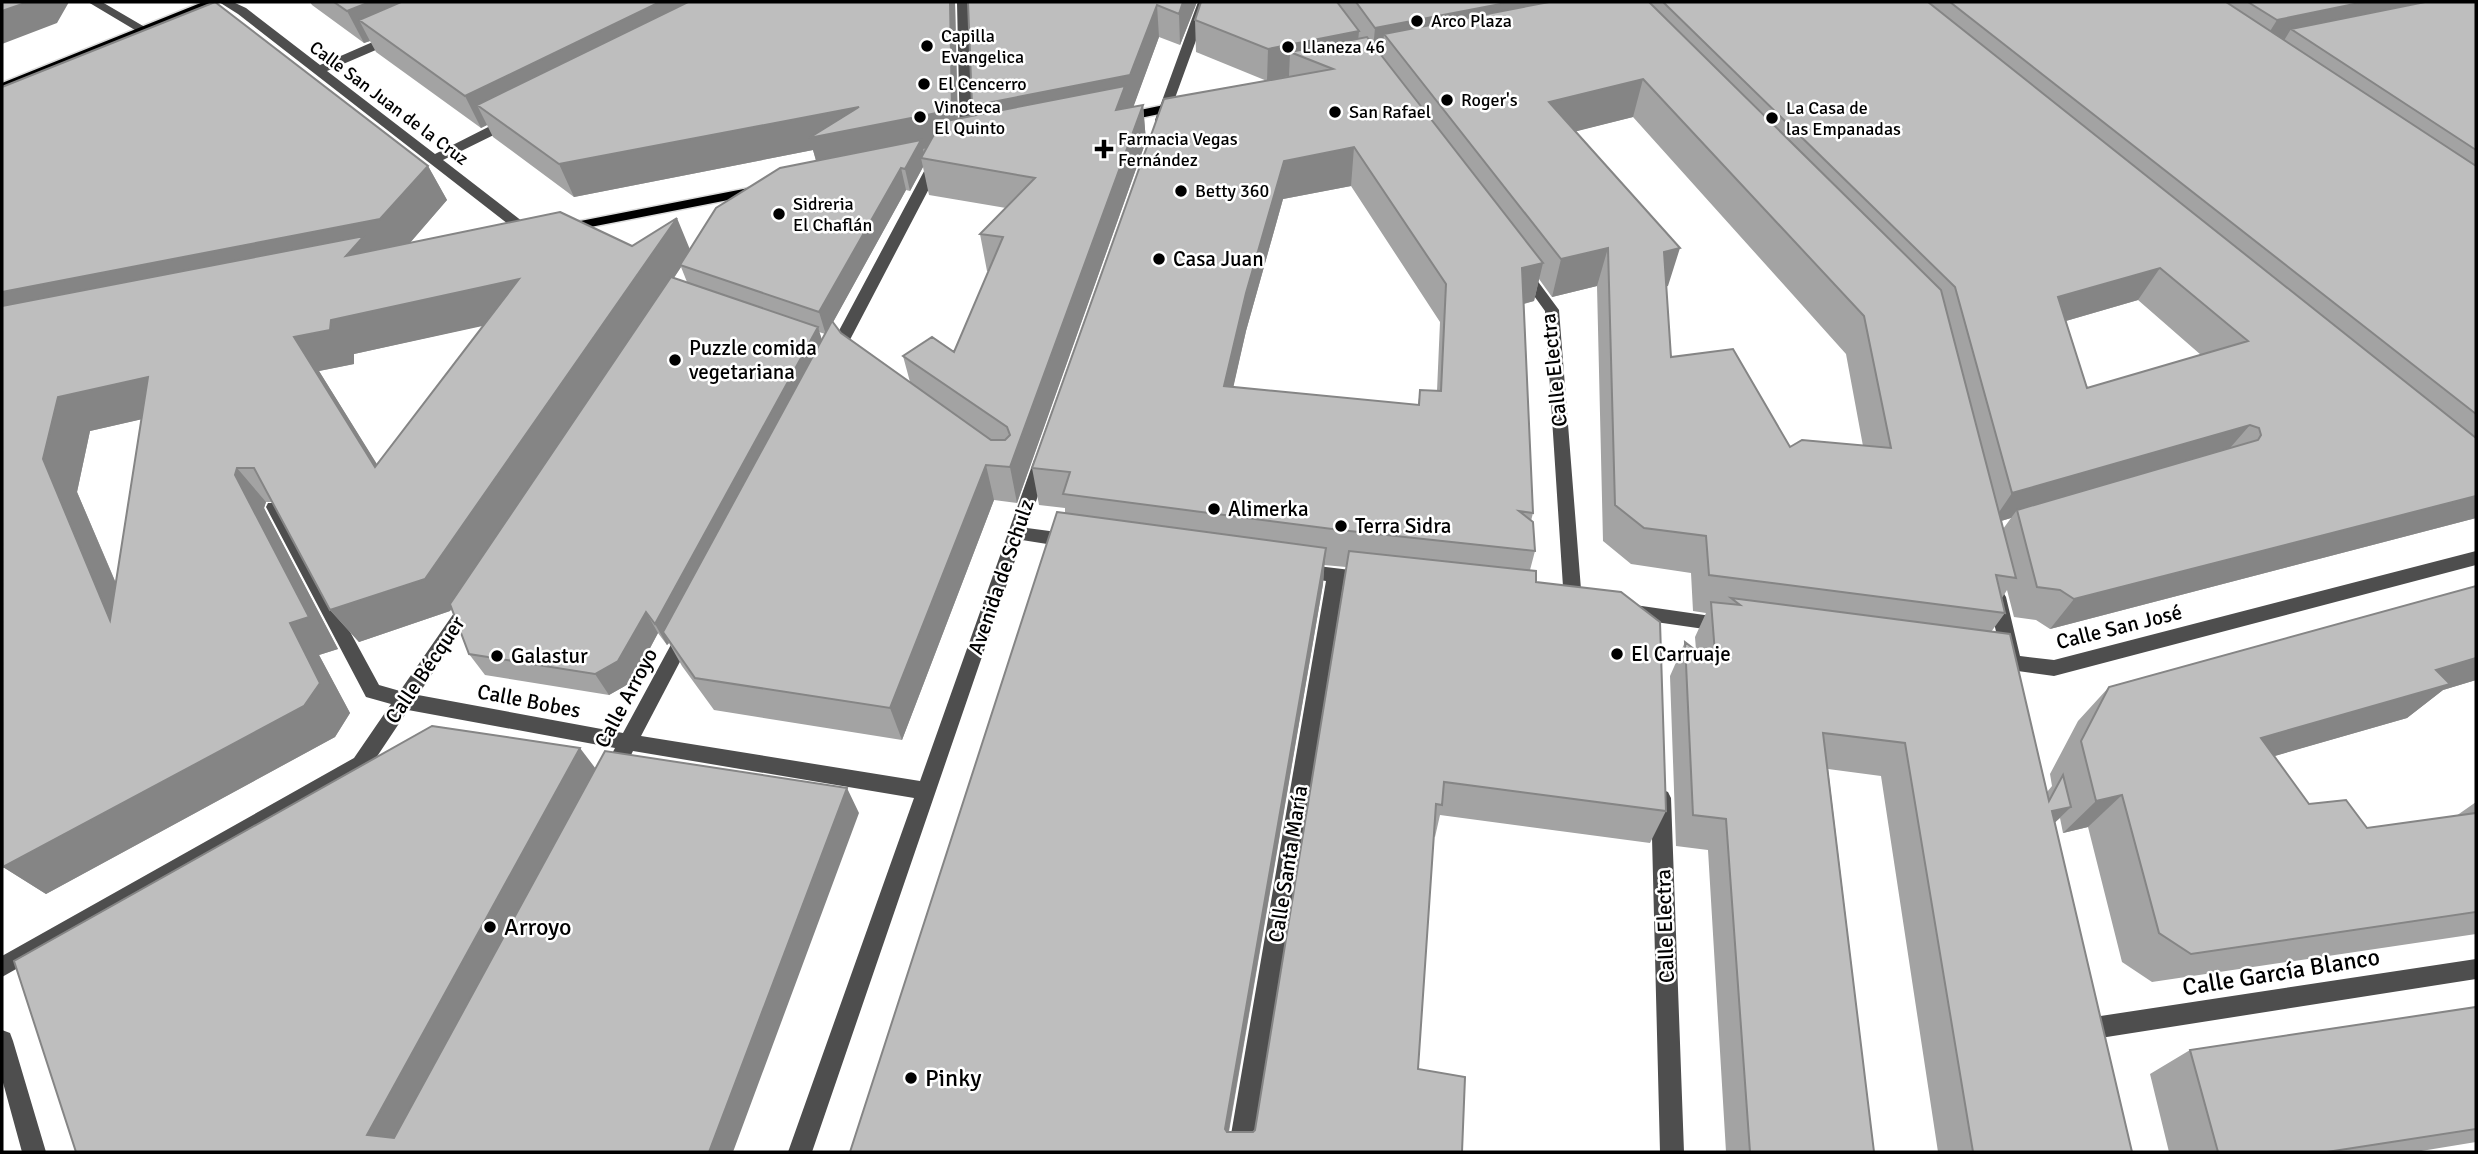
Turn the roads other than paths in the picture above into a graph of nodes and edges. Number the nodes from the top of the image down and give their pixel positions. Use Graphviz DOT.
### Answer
graph roads {
  1 [pos="94,2"];
  2 [pos="213,2"];
  3 [pos="225,2"];
  4 [pos="963,2"];
  5 [pos="1204,2"];
  6 [pos="144,30"];
  7 [pos="403,33"];
  8 [pos="317,71"];
  9 [pos="2,87"];
  10 [pos="1192,103"];
  11 [pos="1165,109"];
  12 [pos="521,116"];
  13 [pos="1104,121"];
  14 [pos="1156,136"];
  15 [pos="975,147"];
  16 [pos="934,155"];
  17 [pos="434,160"];
  18 [pos="777,186"];
  19 [pos="737,194"];
  20 [pos="722,217"];
  21 [pos="524,237"];
  22 [pos="1511,255"];
  23 [pos="818,340"];
  24 [pos="838,347"];
  25 [pos="824,374"];
  26 [pos="1045,450"];
  27 [pos="274,507"];
  28 [pos="1017,534"];
  29 [pos="1092,543"];
  30 [pos="2476,558"];
  31 [pos="1282,569"];
  32 [pos="1336,576"];
  33 [pos="1992,576"];
  34 [pos="1388,582"];
  35 [pos="477,592"];
  36 [pos="693,621"];
  37 [pos="1749,628"];
  38 [pos="1976,657"];
  39 [pos="2013,662"];
  40 [pos="2018,686"];
  41 [pos="405,701"];
  42 [pos="628,742"];
  43 [pos="1661,773"];
  44 [pos="926,791"];
  45 [pos="600,796"];
  46 [pos="2,967"];
  47 [pos="2476,969"];
  48 [pos="2094,1028"];
  49 [pos="2,1041"];
  50 [pos="1672,1140"];
  51 [pos="34,1152"];
  52 [pos="800,1152"];
  53 [pos="1240,1152"];
  1 -- 6 [label="street"];
  2 -- 6 [label="main road"];
  3 -- 8 [label="street, Calle San Juan de la Cruz"];
  4 -- 15 [label="street"];
  5 -- 11 [label="street"];
  6 -- 9 [label="main road"];
  7 -- 8 [label="street"];
  8 -- 17 [label="street, Calle San Juan de la Cruz"];
  10 -- 11 [label="main road"];
  11 -- 13 [label="main road"];
  11 -- 14 [label="street"];
  12 -- 17 [label="street"];
  15 -- 16 [label="main road"];
  16 -- 24 [label="street"];
  17 -- 21 [label="street, Calle San Juan de la Cruz"];
  18 -- 19 [label="main road"];
  19 -- 20 [label="street"];
  19 -- 21 [label="main road"];
  22 -- 37 [label="street, Calle Electra"];
  23 -- 24 [label="street"];
  24 -- 25 [label="street"];
  26 -- 28 [label="street, Avenida de Schulz"];
  27 -- 41 [label="street, Calle Bobes"];
  28 -- 29 [label="street"];
  28 -- 44 [label="street, Avenida de Schulz"];
  30 -- 39 [label="street, Calle San José"];
  31 -- 32 [label="street"];
  32 -- 34 [label="street"];
  32 -- 53 [label="street, Calle Santa María"];
  33 -- 39 [label="street"];
  35 -- 41 [label="street, Calle Bécquer"];
  36 -- 42 [label="street, Calle Arroyo"];
  38 -- 39 [label="street, Calle San José"];
  39 -- 40 [label="street"];
  41 -- 42 [label="street, Calle Bobes"];
  41 -- 46 [label="street, Calle Bécquer"];
  42 -- 44 [label="street, Calle Bobes"];
  42 -- 45 [label="street, Calle Arroyo"];
  43 -- 50 [label="street, Calle Electra"];
  44 -- 52 [label="street, Avenida de Schulz"];
  47 -- 48 [label="street, Calle García Blanco"];
  49 -- 51 [label="street"];
}
